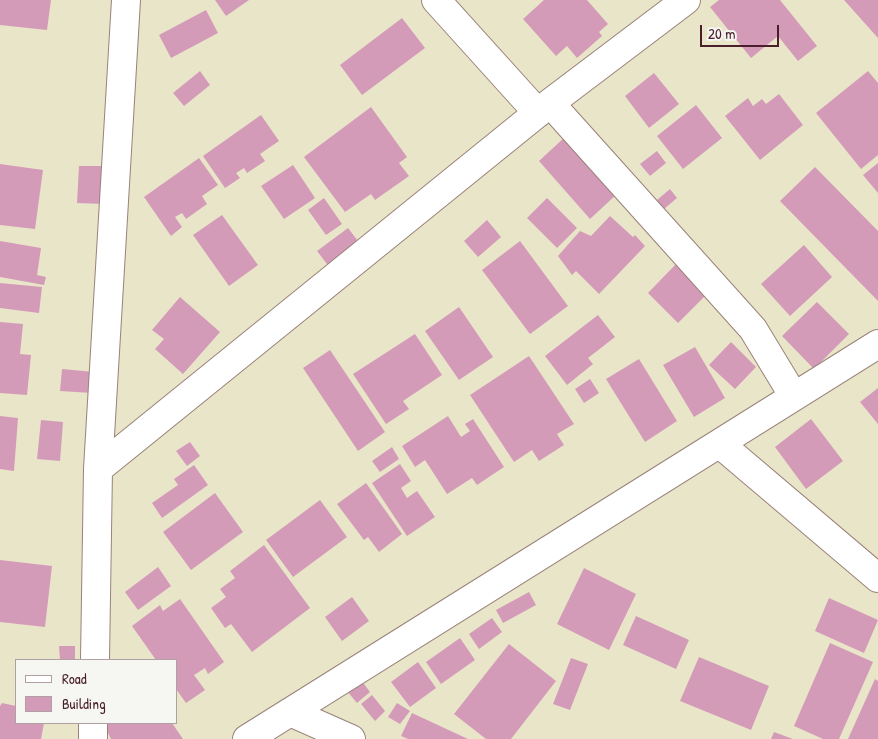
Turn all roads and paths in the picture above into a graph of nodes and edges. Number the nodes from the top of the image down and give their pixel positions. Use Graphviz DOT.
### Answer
graph roads {
  1 [pos="126,0"];
  2 [pos="436,0"];
  3 [pos="686,0"];
  4 [pos="544,108"];
  5 [pos="878,344"];
  6 [pos="793,396"];
  7 [pos="720,444"];
  8 [pos="98,469"];
  9 [pos="878,578"];
  10 [pos="94,659"];
  11 [pos="290,712"];
  12 [pos="93,724"];
  13 [pos="93,739"];
  14 [pos="247,739"];
  15 [pos="351,739"];
  1 -- 8 [label="street"];
  2 -- 4 [label="street"];
  3 -- 4 [label="street"];
  4 -- 6 [label="street"];
  4 -- 8 [label="street"];
  5 -- 6 [label="street"];
  6 -- 7 [label="street"];
  7 -- 9 [label="street"];
  7 -- 11 [label="street"];
  8 -- 10 [label="street"];
  11 -- 14 [label="street"];
  11 -- 15 [label="street"];
  12 -- 13 [label="street"];
}
